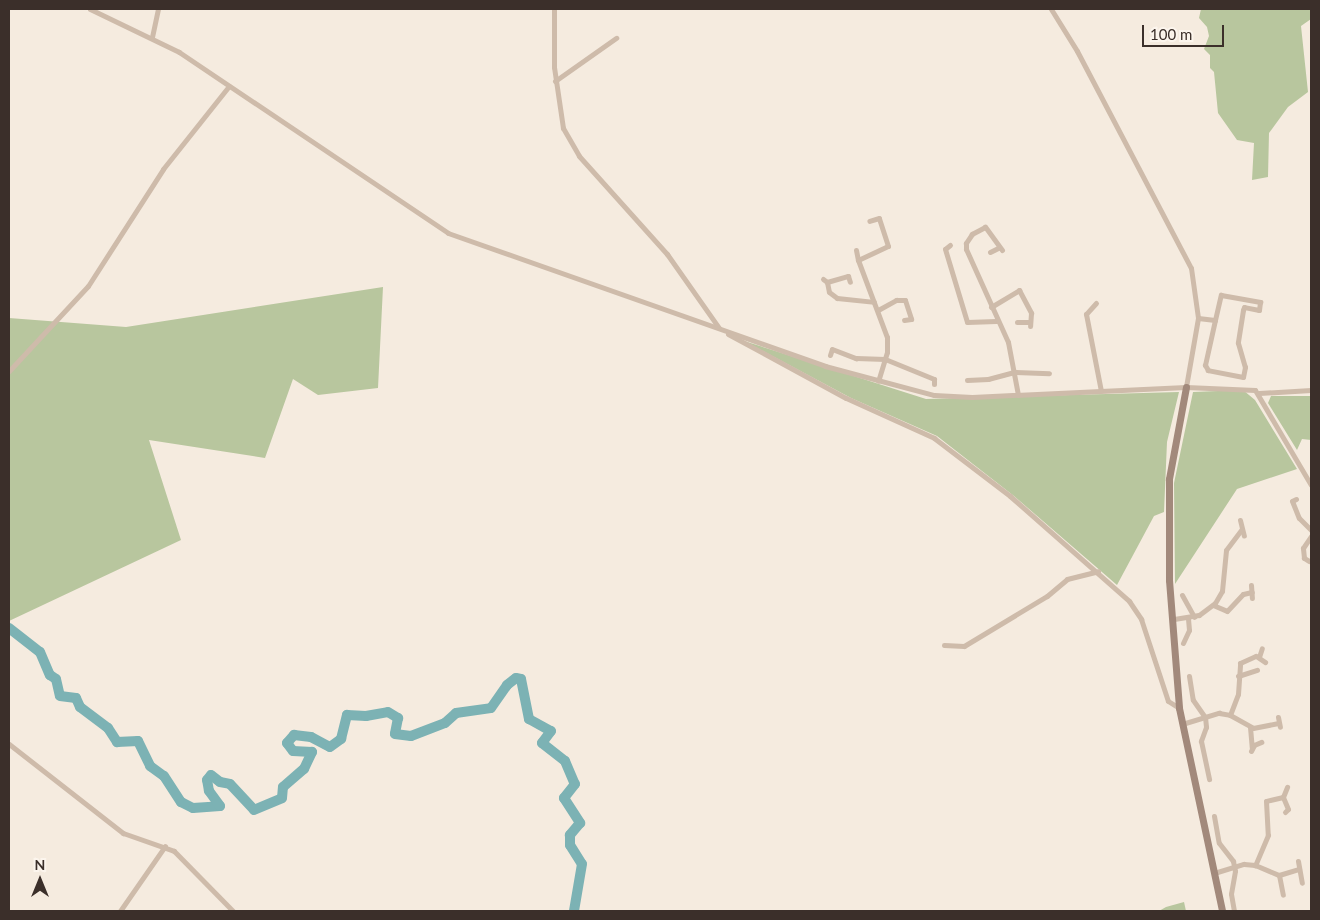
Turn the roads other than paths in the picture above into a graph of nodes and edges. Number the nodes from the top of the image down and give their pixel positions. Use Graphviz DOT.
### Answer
graph roads {
  1 [pos="90,9"];
  2 [pos="158,9"];
  3 [pos="554,9"];
  4 [pos="1051,9"];
  5 [pos="152,37"];
  6 [pos="616,38"];
  7 [pos="555,81"];
  8 [pos="229,86"];
  9 [pos="870,222"];
  10 [pos="950,245"];
  11 [pos="856,250"];
  12 [pos="990,252"];
  13 [pos="858,260"];
  14 [pos="850,282"];
  15 [pos="874,302"];
  16 [pos="1096,303"];
  17 [pos="991,307"];
  18 [pos="878,310"];
  19 [pos="1198,318"];
  20 [pos="904,320"];
  21 [pos="1215,320"];
  22 [pos="996,321"];
  23 [pos="1017,322"];
  24 [pos="720,329"];
  25 [pos="830,354"];
  26 [pos="885,358"];
  27 [pos="9,371"];
  28 [pos="1015,372"];
  29 [pos="1049,374"];
  30 [pos="967,380"];
  31 [pos="878,381"];
  32 [pos="934,384"];
  33 [pos="1186,387"];
  34 [pos="1311,390"];
  35 [pos="1101,391"];
  36 [pos="1259,393"];
  37 [pos="1018,395"];
  38 [pos="1311,485"];
  39 [pos="1296,499"];
  40 [pos="1240,520"];
  41 [pos="1242,529"];
  42 [pos="1311,530"];
  43 [pos="1244,536"];
  44 [pos="1311,536"];
  45 [pos="1310,561"];
  46 [pos="1098,571"];
  47 [pos="1251,585"];
  48 [pos="1182,595"];
  49 [pos="1213,606"];
  50 [pos="1191,617"];
  51 [pos="1174,620"];
  52 [pos="1183,643"];
  53 [pos="944,645"];
  54 [pos="1262,648"];
  55 [pos="1259,658"];
  56 [pos="1265,662"];
  57 [pos="1254,670"];
  58 [pos="1189,676"];
  59 [pos="1238,676"];
  60 [pos="1179,708"];
  61 [pos="1230,715"];
  62 [pos="1205,717"];
  63 [pos="1279,722"];
  64 [pos="1182,724"];
  65 [pos="1250,727"];
  66 [pos="1261,742"];
  67 [pos="9,744"];
  68 [pos="1209,780"];
  69 [pos="1287,787"];
  70 [pos="1283,797"];
  71 [pos="1284,812"];
  72 [pos="1214,816"];
  73 [pos="165,846"];
  74 [pos="1298,861"];
  75 [pos="1255,865"];
  76 [pos="1234,868"];
  77 [pos="1299,869"];
  78 [pos="1214,873"];
  79 [pos="1279,875"];
  80 [pos="1301,883"];
  81 [pos="1283,895"];
  82 [pos="120,911"];
  83 [pos="234,911"];
  84 [pos="1222,911"];
  85 [pos="1234,911"];
  1 -- 5 [label="street"];
  2 -- 5 [label="street"];
  3 -- 7 [label="street"];
  4 -- 19 [label="street"];
  5 -- 8 [label="street"];
  6 -- 7 [label="street"];
  7 -- 24 [label="street"];
  8 -- 24 [label="street"];
  8 -- 27 [label="street"];
  9 -- 13 [label="street"];
  10 -- 22 [label="street"];
  11 -- 13 [label="street"];
  12 -- 17 [label="street"];
  13 -- 15 [label="street"];
  14 -- 15 [label="street"];
  15 -- 18 [label="street"];
  16 -- 35 [label="street"];
  17 -- 22 [label="street"];
  17 -- 23 [label="street"];
  18 -- 20 [label="street"];
  18 -- 26 [label="street"];
  19 -- 21 [label="street"];
  19 -- 33 [label="street"];
  21 -- 21 [label="street"];
  22 -- 28 [label="street"];
  24 -- 31 [label="street"];
  24 -- 46 [label="street"];
  25 -- 26 [label="street"];
  26 -- 31 [label="street"];
  26 -- 32 [label="street"];
  28 -- 29 [label="street"];
  28 -- 30 [label="street"];
  28 -- 37 [label="street"];
  31 -- 37 [label="street"];
  33 -- 35 [label="street"];
  33 -- 36 [label="street"];
  33 -- 51 [label="street"];
  34 -- 36 [label="street"];
  35 -- 37 [label="street"];
  36 -- 38 [label="street"];
  39 -- 42 [label="street"];
  40 -- 41 [label="street"];
  41 -- 43 [label="street"];
  41 -- 49 [label="street"];
  44 -- 45 [label="street"];
  46 -- 53 [label="street"];
  46 -- 60 [label="street"];
  47 -- 49 [label="street"];
  48 -- 50 [label="street"];
  49 -- 50 [label="street"];
  50 -- 51 [label="street"];
  50 -- 52 [label="street"];
  51 -- 60 [label="street"];
  54 -- 55 [label="street"];
  55 -- 56 [label="street"];
  55 -- 59 [label="street"];
  57 -- 59 [label="street"];
  58 -- 62 [label="street"];
  59 -- 61 [label="street"];
  60 -- 64 [label="street"];
  61 -- 62 [label="street"];
  61 -- 65 [label="street"];
  62 -- 64 [label="street"];
  62 -- 68 [label="street"];
  63 -- 65 [label="street"];
  64 -- 78 [label="street"];
  65 -- 66 [label="street"];
  67 -- 73 [label="street"];
  69 -- 70 [label="street"];
  70 -- 71 [label="street"];
  70 -- 75 [label="street"];
  72 -- 76 [label="street"];
  73 -- 82 [label="street"];
  73 -- 83 [label="street"];
  74 -- 77 [label="street"];
  75 -- 76 [label="street"];
  75 -- 79 [label="street"];
  76 -- 78 [label="street"];
  76 -- 85 [label="street"];
  77 -- 79 [label="street"];
  77 -- 80 [label="street"];
  78 -- 84 [label="street"];
  79 -- 81 [label="street"];
}
